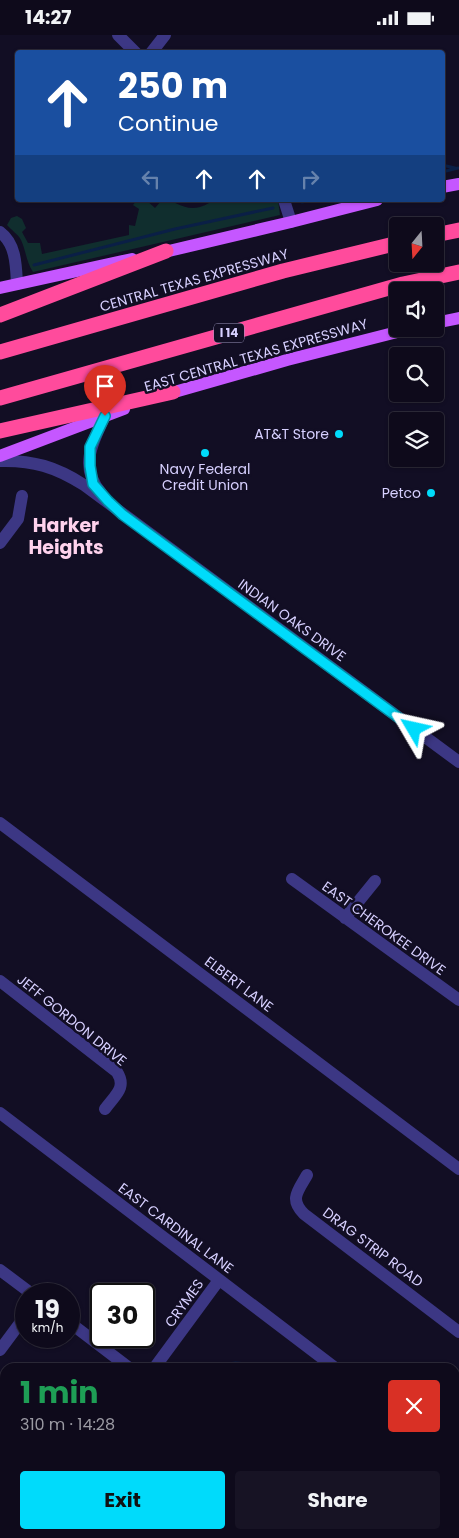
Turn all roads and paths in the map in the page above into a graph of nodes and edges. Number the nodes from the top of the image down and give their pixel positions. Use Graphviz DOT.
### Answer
graph roads {
  1 [pos="118,35"];
  2 [pos="165,35"];
  3 [pos="133,50"];
  4 [pos="152,50"];
  5 [pos="459,184"];
  6 [pos="445,186"];
  7 [pos="285,202"];
  8 [pos="369,202"];
  9 [pos="291,222"];
  10 [pos="459,230"];
  11 [pos="0,232"];
  12 [pos="444,233"];
  13 [pos="389,245"];
  14 [pos="166,251"];
  15 [pos="459,272"];
  16 [pos="18,284"];
  17 [pos="0,288"];
  18 [pos="0,315"];
  19 [pos="459,318"];
  20 [pos="444,321"];
  21 [pos="389,334"];
  22 [pos="0,351"];
  23 [pos="173,392"];
  24 [pos="0,398"];
  25 [pos="105,416"];
  26 [pos="0,431"];
  27 [pos="0,456"];
  28 [pos="0,461"];
  29 [pos="22,496"];
  30 [pos="108,501"];
  31 [pos="0,543"];
  32 [pos="459,762"];
  33 [pos="0,823"];
  34 [pos="292,879"];
  35 [pos="375,881"];
  36 [pos="345,918"];
  37 [pos="0,981"];
  38 [pos="459,999"];
  39 [pos="105,1109"];
  40 [pos="0,1113"];
  41 [pos="459,1169"];
  42 [pos="307,1175"];
  43 [pos="0,1270"];
  44 [pos="220,1280"];
  45 [pos="17,1283"];
  46 [pos="15,1330"];
  47 [pos="80,1330"];
  48 [pos="459,1332"];
  49 [pos="0,1350"];
  50 [pos="123,1363"];
  51 [pos="158,1363"];
  52 [pos="329,1363"];
  1 -- 3 [label="street"];
  2 -- 4 [label="street"];
  5 -- 6 [label="main road"];
  7 -- 9 [label="street"];
  8 -- 9 [label="main road"];
  9 -- 14 [label="main road"];
  10 -- 12 [label="highway"];
  11 -- 16 [label="street"];
  13 -- 22 [label="highway, CENTRAL TEXAS EXPRESSWAY"];
  14 -- 16 [label="main road"];
  14 -- 18 [label="highway"];
  15 -- 24 [label="highway, I 14"];
  16 -- 17 [label="main road"];
  19 -- 20 [label="main road"];
  21 -- 23 [label="main road, EAST CENTRAL TEXAS EXPRESSWAY"];
  23 -- 25 [label="main road, EAST CENTRAL TEXAS EXPRESSWAY"];
  23 -- 26 [label="highway"];
  25 -- 27 [label="main road, EAST CENTRAL TEXAS EXPRESSWAY"];
  25 -- 30 [label="street"];
  28 -- 30 [label="street"];
  29 -- 31 [label="street"];
  30 -- 32 [label="street, INDIAN OAKS DRIVE"];
  33 -- 41 [label="street, ELBERT LANE"];
  34 -- 36 [label="street, EAST CHEROKEE DRIVE"];
  35 -- 36 [label="street"];
  36 -- 38 [label="street, EAST CHEROKEE DRIVE"];
  37 -- 39 [label="street, JEFF GORDON DRIVE"];
  40 -- 44 [label="street, EAST CARDINAL LANE"];
  42 -- 48 [label="street, DRAG STRIP ROAD"];
  43 -- 45 [label="street"];
  44 -- 51 [label="street, CRYMES"];
  44 -- 52 [label="street, EAST CARDINAL LANE"];
  46 -- 49 [label="street"];
  47 -- 50 [label="street"];
}
